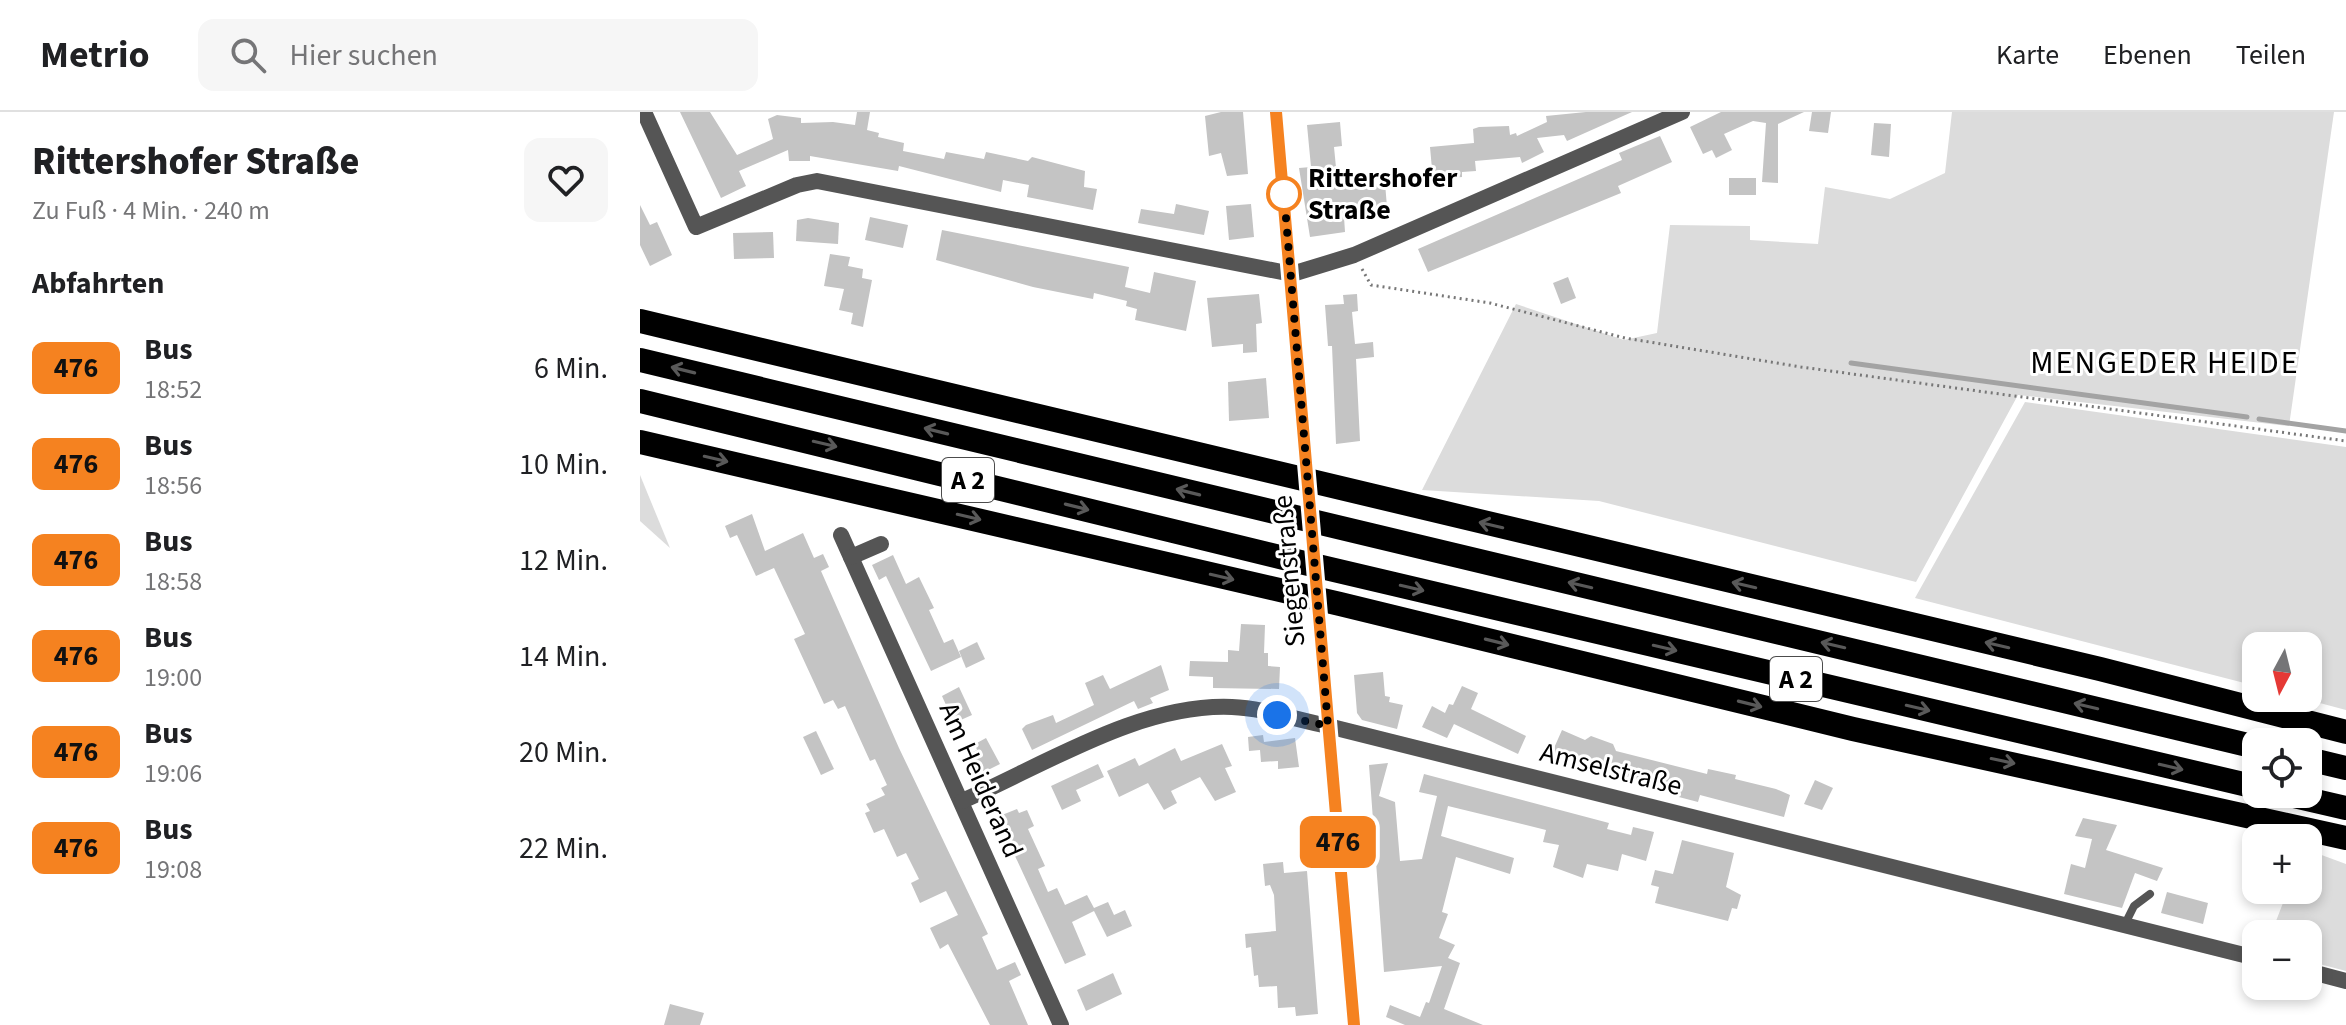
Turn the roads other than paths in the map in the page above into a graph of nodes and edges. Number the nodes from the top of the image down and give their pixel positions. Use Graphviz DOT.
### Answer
graph roads {
  1 [pos="644,112"];
  2 [pos="1276,112"];
  3 [pos="1682,112"];
  4 [pos="1292,274"];
  5 [pos="640,321"];
  6 [pos="640,360"];
  7 [pos="640,401"];
  8 [pos="640,442"];
  9 [pos="841,535"];
  10 [pos="881,544"];
  11 [pos="851,557"];
  12 [pos="1328,726"];
  13 [pos="2346,732"];
  14 [pos="2242,744"];
  15 [pos="2322,762"];
  16 [pos="2346,768"];
  17 [pos="2242,784"];
  18 [pos="962,801"];
  19 [pos="2322,802"];
  20 [pos="2346,808"];
  21 [pos="2346,838"];
  22 [pos="2150,894"];
  23 [pos="2125,924"];
  24 [pos="2242,954"];
  25 [pos="2322,975"];
  26 [pos="2346,981"];
  27 [pos="1061,1025"];
  28 [pos="1354,1025"];
  1 -- 4 [label="street"];
  2 -- 4 [label="street, Siegenstraße"];
  3 -- 4 [label="street"];
  4 -- 12 [label="street, Siegenstraße"];
  13 -- 5 [label="highway, one-way"];
  14 -- 6 [label="highway, A 2, one-way"];
  7 -- 17 [label="highway, A 2, one-way"];
  8 -- 21 [label="highway, one-way"];
  9 -- 11 [label="street, Am Heiderand"];
  10 -- 11 [label="street"];
  11 -- 18 [label="street, Am Heiderand"];
  12 -- 18 [label="street, Amselstraße"];
  12 -- 23 [label="street, Amselstraße"];
  12 -- 28 [label="street, Siegenstraße"];
  15 -- 16 [label="highway"];
  18 -- 27 [label="street, Am Heiderand"];
  19 -- 20 [label="highway"];
  22 -- 23 [label="lane"];
  23 -- 24 [label="street, Amselstraße"];
  25 -- 26 [label="street"];
}
